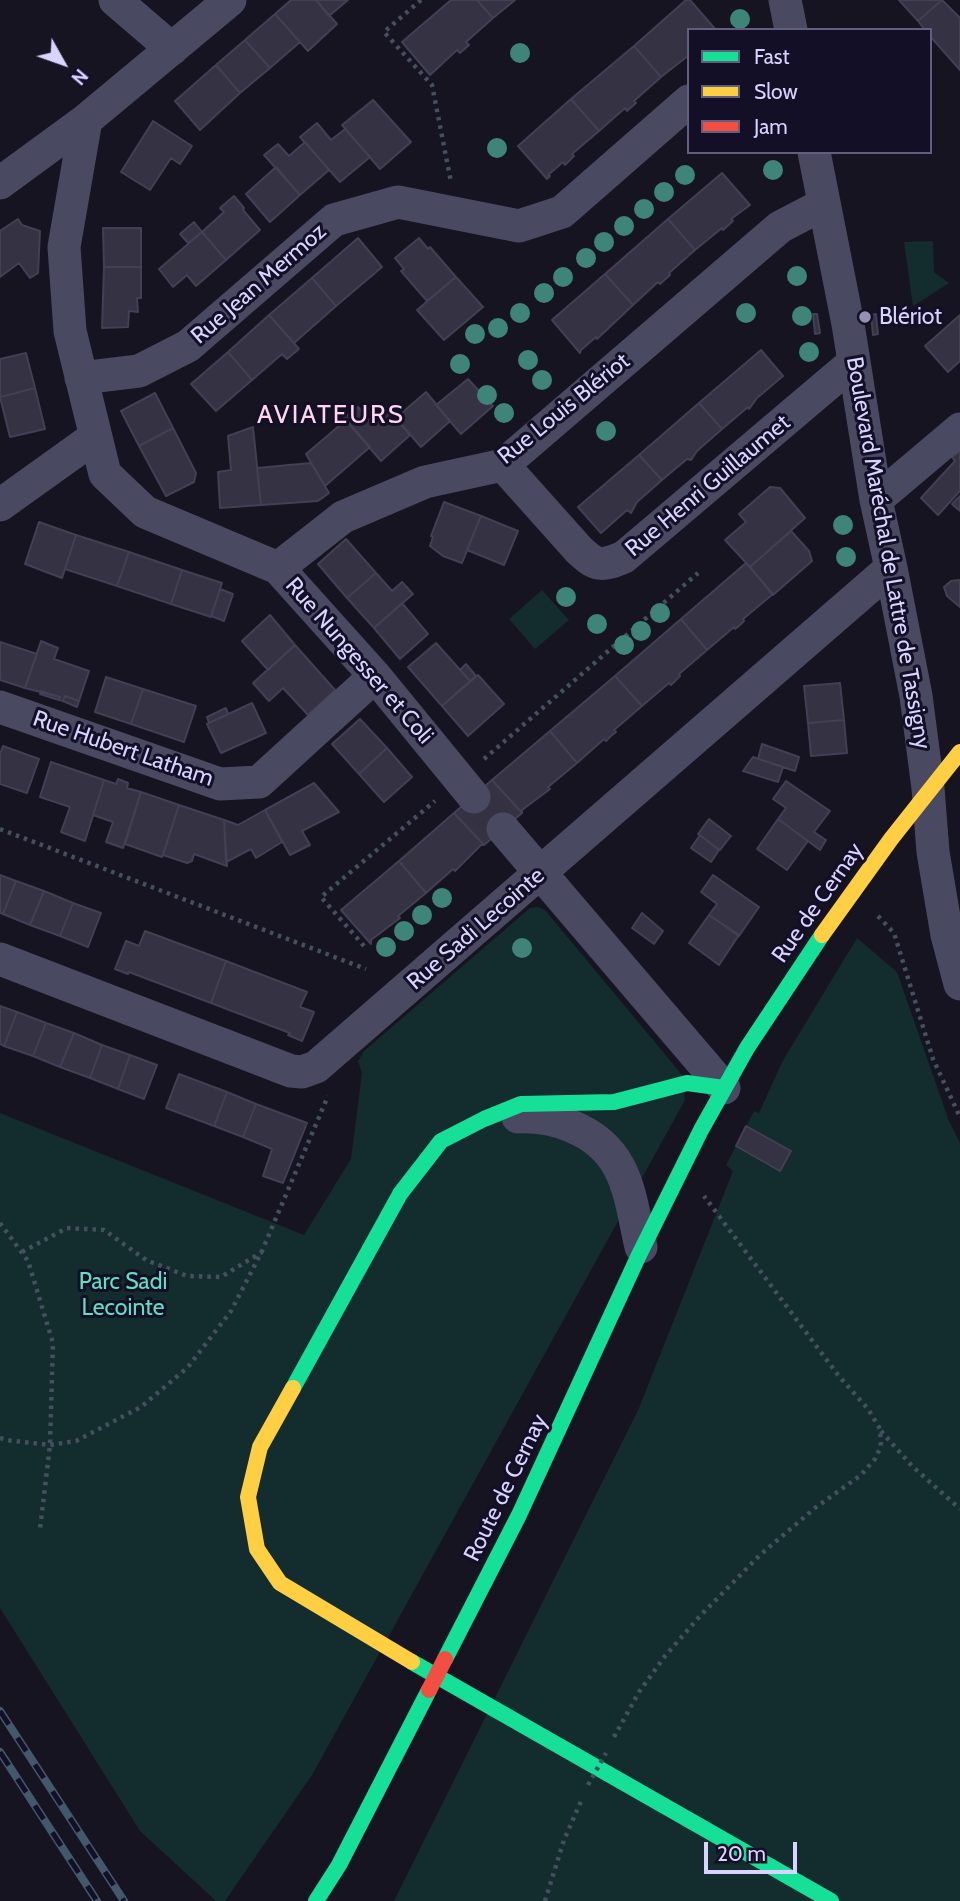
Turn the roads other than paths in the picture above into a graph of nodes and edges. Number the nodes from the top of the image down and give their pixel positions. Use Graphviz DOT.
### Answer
graph roads {
  1 [pos="115,0"];
  2 [pos="230,0"];
  3 [pos="172,49"];
  4 [pos="687,103"];
  5 [pos="86,120"];
  6 [pos="814,154"];
  7 [pos="0,183"];
  8 [pos="824,204"];
  9 [pos="854,362"];
  10 [pos="81,378"];
  11 [pos="960,429"];
  12 [pos="96,437"];
  13 [pos="503,465"];
  14 [pos="876,500"];
  15 [pos="0,505"];
  16 [pos="278,568"];
  17 [pos="891,568"];
  18 [pos="374,676"];
  19 [pos="0,707"];
  20 [pos="960,752"];
  21 [pos="467,788"];
  22 [pos="928,789"];
  23 [pos="503,829"];
  24 [pos="541,874"];
  25 [pos="0,959"];
  26 [pos="960,984"];
  27 [pos="724,1088"];
  28 [pos="484,1119"];
  29 [pos="642,1247"];
  30 [pos="316,1901"];
  31 [pos="831,1901"];
  1 -- 3 [label="street"];
  2 -- 3 [label="street"];
  3 -- 5 [label="street"];
  4 -- 10 [label="street, Rue Jean Mermoz"];
  5 -- 7 [label="street"];
  5 -- 10 [label="street, Rue Nungesser et Coli"];
  6 -- 8 [label="street, Boulevard Maréchal de Lattre de Tassigny"];
  8 -- 9 [label="street, Boulevard Maréchal de Lattre de Tassigny"];
  8 -- 13 [label="street, Rue Louis Blériot"];
  9 -- 13 [label="street, Rue Henri Guillaumet"];
  9 -- 14 [label="street, Boulevard Maréchal de Lattre de Tassigny"];
  10 -- 12 [label="street, Rue Nungesser et Coli"];
  11 -- 14 [label="street"];
  12 -- 15 [label="street"];
  12 -- 16 [label="street, Rue Nungesser et Coli"];
  13 -- 16 [label="street, Rue Louis Blériot"];
  14 -- 17 [label="street, Boulevard Maréchal de Lattre de Tassigny"];
  16 -- 18 [label="street, Rue Nungesser et Coli"];
  17 -- 22 [label="street, Boulevard Maréchal de Lattre de Tassigny"];
  17 -- 24 [label="street, Rue Sadi Lecointe"];
  18 -- 19 [label="street, Rue Hubert Latham"];
  18 -- 21 [label="street, Rue Nungesser et Coli"];
  20 -- 22 [label="street, Rue de Cernay"];
  22 -- 26 [label="street, Boulevard Maréchal de Lattre de Tassigny"];
  22 -- 27 [label="street, Rue de Cernay"];
  23 -- 24 [label="street"];
  24 -- 25 [label="street, Rue Sadi Lecointe"];
  24 -- 27 [label="street"];
  27 -- 28 [label="street"];
  27 -- 29 [label="street, Route de Cernay"];
  28 -- 29 [label="street"];
  28 -- 31 [label="street"];
  29 -- 30 [label="street, Route de Cernay, bridge"];
}
